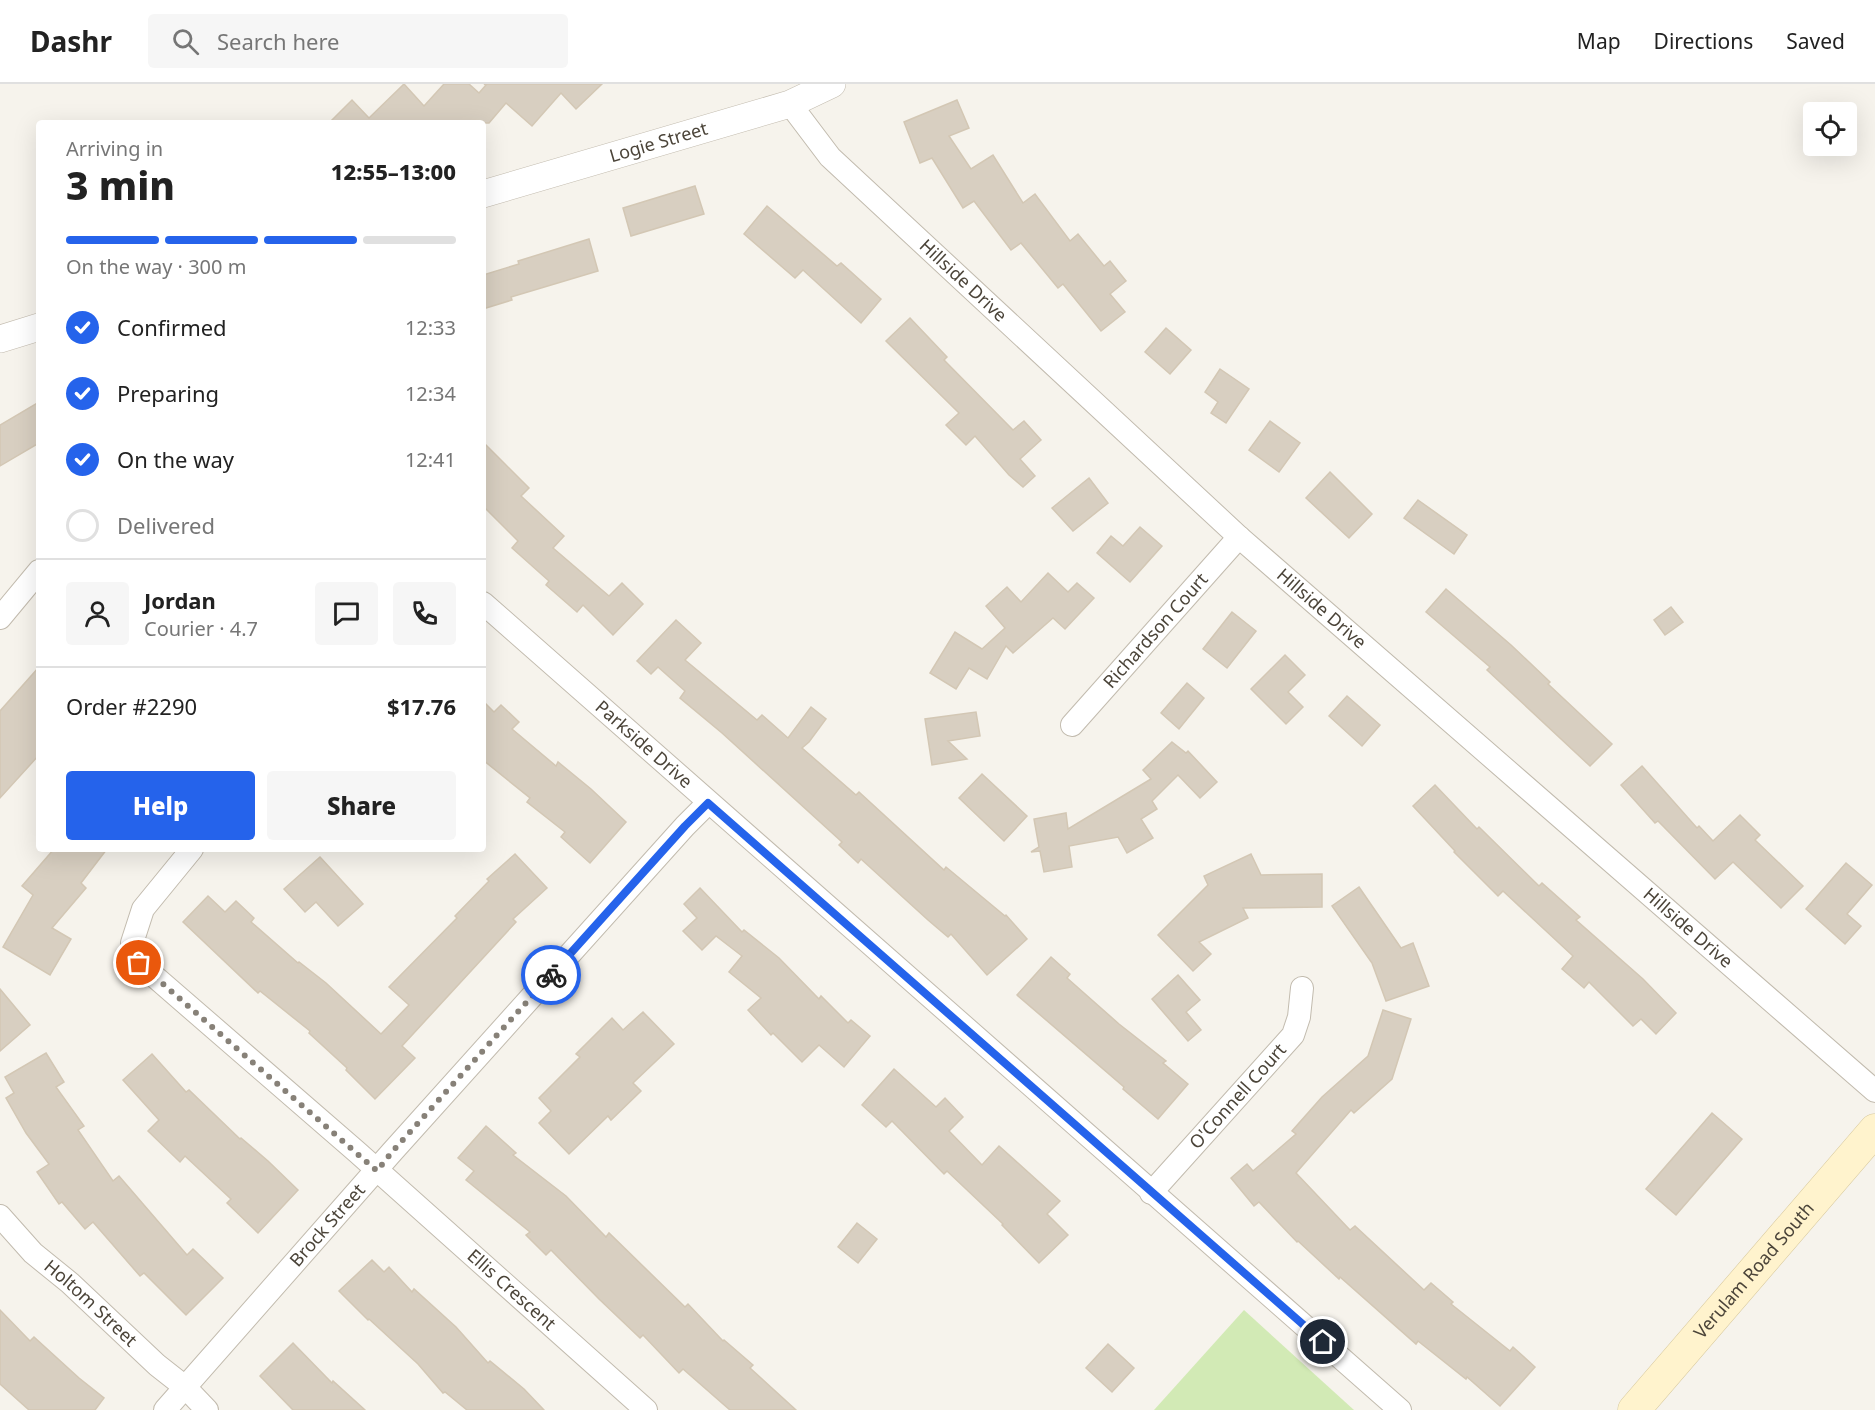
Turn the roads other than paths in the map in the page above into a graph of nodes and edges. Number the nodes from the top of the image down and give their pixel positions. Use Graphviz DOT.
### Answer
graph roads {
  1 [pos="832,84"];
  2 [pos="790,104"];
  3 [pos="486,193"];
  4 [pos="36,328"];
  5 [pos="0,339"];
  6 [pos="1239,537"];
  7 [pos="36,575"];
  8 [pos="486,606"];
  9 [pos="0,618"];
  10 [pos="1072,724"];
  11 [pos="708,803"];
  12 [pos="190,852"];
  13 [pos="1302,988"];
  14 [pos="1875,1091"];
  15 [pos="1875,1130"];
  16 [pos="377,1171"];
  17 [pos="1151,1193"];
  18 [pos="0,1216"];
  19 [pos="185,1387"];
  20 [pos="165,1410"];
  21 [pos="207,1410"];
  22 [pos="646,1410"];
  23 [pos="1400,1410"];
  24 [pos="1634,1410"];
  1 -- 2 [label="street, Logie Street"];
  2 -- 3 [label="street, Logie Street"];
  2 -- 6 [label="street, Hillside Drive"];
  4 -- 5 [label="street"];
  6 -- 10 [label="street, Richardson Court"];
  6 -- 14 [label="street, Hillside Drive"];
  7 -- 9 [label="street"];
  8 -- 11 [label="street, Parkside Drive"];
  11 -- 16 [label="street, Brock Street"];
  11 -- 17 [label="street, Parkside Drive"];
  12 -- 16 [label="street, Ellis Crescent"];
  13 -- 17 [label="street, O'Connell Court"];
  15 -- 24 [label="main road, Verulam Road South"];
  16 -- 19 [label="street, Brock Street"];
  16 -- 22 [label="street, Ellis Crescent"];
  17 -- 23 [label="street, Parkside Drive"];
  18 -- 19 [label="street, Holtom Street"];
  19 -- 20 [label="street, Brock Street"];
  19 -- 21 [label="street"];
}
